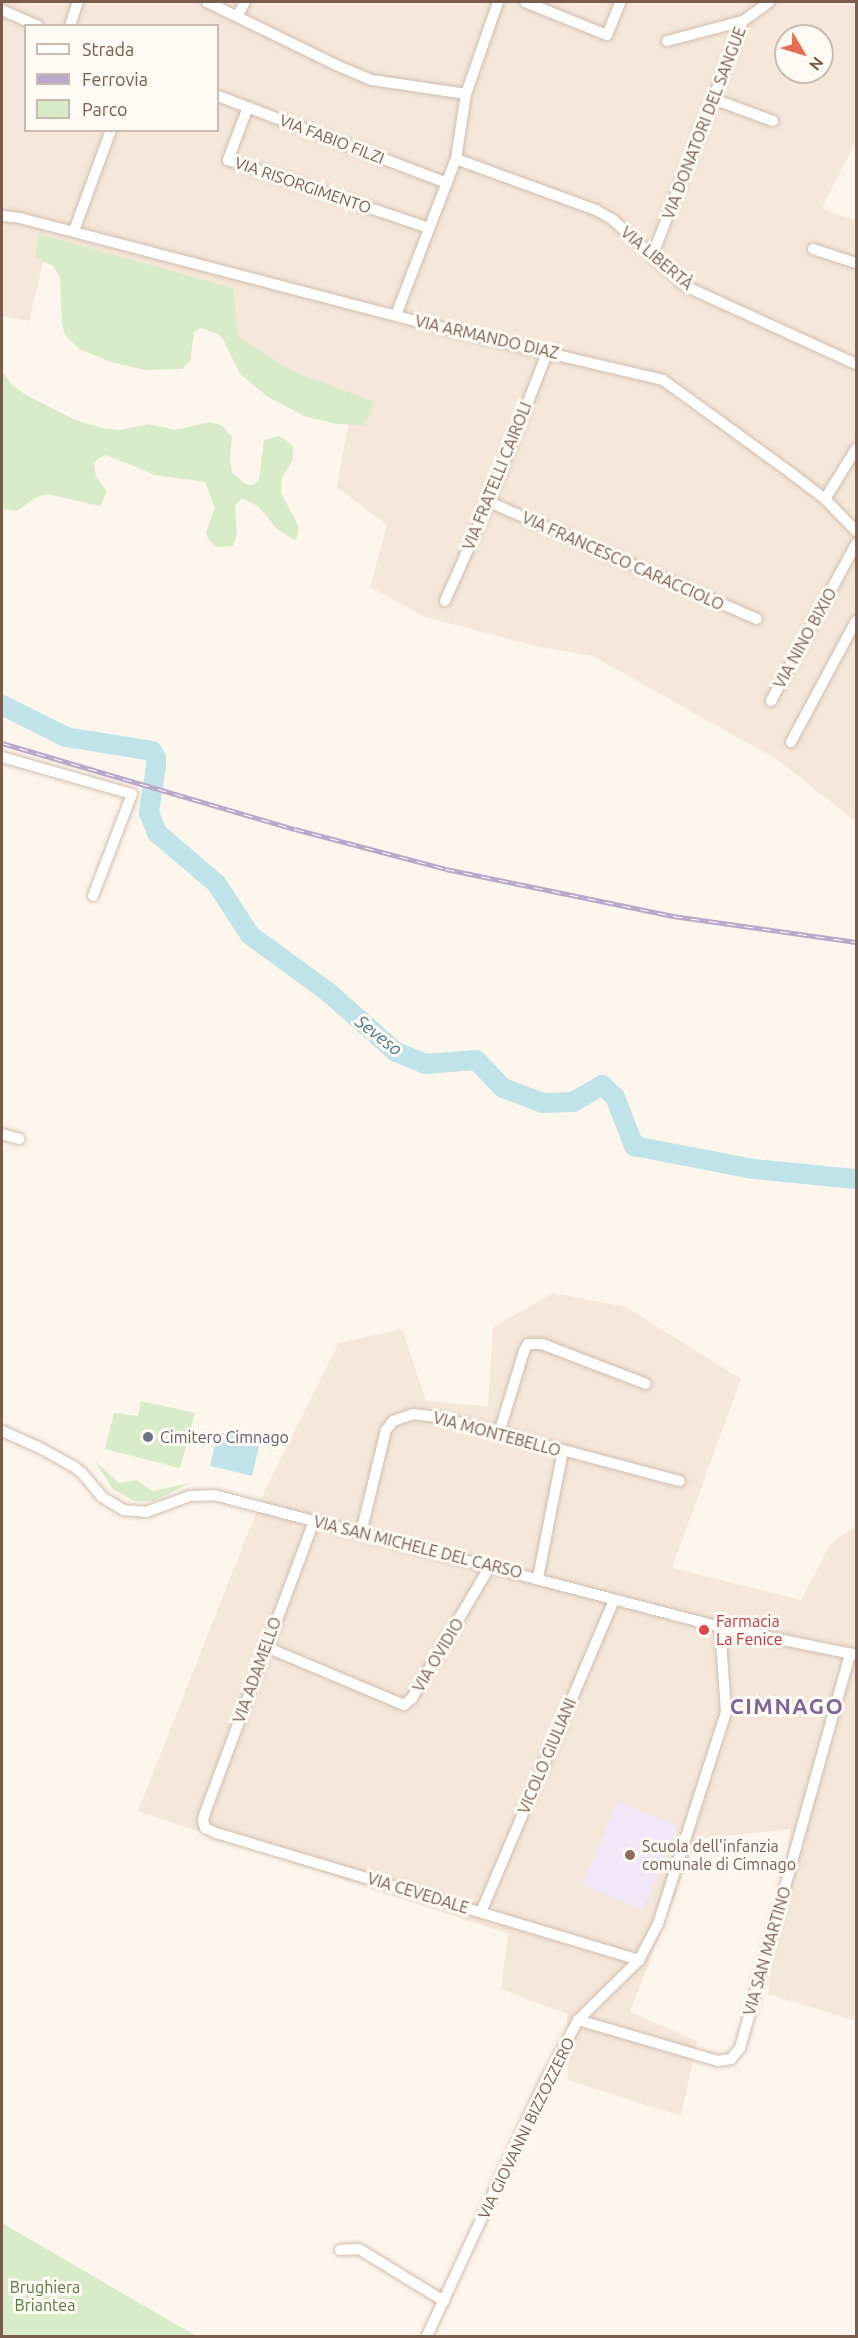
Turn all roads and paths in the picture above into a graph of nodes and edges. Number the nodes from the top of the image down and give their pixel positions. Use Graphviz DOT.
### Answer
graph roads {
  1 [pos="78,2"];
  2 [pos="207,2"];
  3 [pos="245,2"];
  4 [pos="525,2"];
  5 [pos="620,2"];
  6 [pos="769,2"];
  7 [pos="496,4"];
  8 [pos="2,10"];
  9 [pos="238,15"];
  10 [pos="743,21"];
  11 [pos="34,24"];
  12 [pos="71,24"];
  13 [pos="667,41"];
  14 [pos="466,94"];
  15 [pos="219,96"];
  16 [pos="713,99"];
  17 [pos="248,107"];
  18 [pos="773,121"];
  19 [pos="110,132"];
  20 [pos="456,159"];
  21 [pos="447,183"];
  22 [pos="2,216"];
  23 [pos="429,228"];
  24 [pos="74,231"];
  25 [pos="813,249"];
  26 [pos="653,254"];
  27 [pos="856,263"];
  28 [pos="396,315"];
  29 [pos="548,351"];
  30 [pos="856,364"];
  31 [pos="856,449"];
  32 [pos="825,499"];
  33 [pos="489,502"];
  34 [pos="856,531"];
  35 [pos="856,544"];
  36 [pos="445,601"];
  37 [pos="758,619"];
  38 [pos="856,621"];
  39 [pos="771,701"];
  40 [pos="791,742"];
  41 [pos="2,758"];
  42 [pos="93,896"];
  43 [pos="2,1134"];
  44 [pos="19,1139"];
  45 [pos="646,1384"];
  46 [pos="2,1431"];
  47 [pos="499,1433"];
  48 [pos="563,1451"];
  49 [pos="680,1482"];
  50 [pos="314,1521"];
  51 [pos="361,1533"];
  52 [pos="490,1566"];
  53 [pos="538,1578"];
  54 [pos="614,1600"];
  55 [pos="720,1627"];
  56 [pos="266,1647"];
  57 [pos="853,1654"];
  58 [pos="203,1820"];
  59 [pos="481,1912"];
  60 [pos="639,1960"];
  61 [pos="578,2020"];
  62 [pos="340,2250"];
  63 [pos="444,2301"];
  64 [pos="427,2337"];
  1 -- 12 [label="street"];
  2 -- 9 [label="street"];
  3 -- 9 [label="street"];
  4 -- 5 [label="street"];
  6 -- 10 [label="street, VIA DONATORI DEL SANGUE"];
  7 -- 14 [label="street"];
  8 -- 11 [label="street"];
  9 -- 14 [label="street"];
  10 -- 13 [label="street"];
  10 -- 16 [label="street, VIA DONATORI DEL SANGUE"];
  14 -- 20 [label="street"];
  15 -- 17 [label="street, VIA FABIO FILZI"];
  16 -- 18 [label="street"];
  16 -- 26 [label="street, VIA DONATORI DEL SANGUE"];
  17 -- 21 [label="street, VIA FABIO FILZI"];
  17 -- 23 [label="street, VIA RISORGIMENTO"];
  19 -- 24 [label="street"];
  20 -- 21 [label="street"];
  20 -- 26 [label="street, VIA LIBERTÀ"];
  21 -- 23 [label="street"];
  22 -- 24 [label="street, VIA ARMANDO DIAZ"];
  23 -- 28 [label="street"];
  24 -- 28 [label="street, VIA ARMANDO DIAZ"];
  25 -- 27 [label="street"];
  26 -- 30 [label="street, VIA LIBERTÀ"];
  28 -- 29 [label="street, VIA ARMANDO DIAZ"];
  29 -- 32 [label="street, VIA ARMANDO DIAZ"];
  29 -- 33 [label="street, VIA FRATELLI CAIROLI"];
  31 -- 32 [label="street"];
  32 -- 34 [label="street, VIA ARMANDO DIAZ"];
  33 -- 36 [label="street, VIA FRATELLI CAIROLI"];
  33 -- 37 [label="street, VIA FRANCESCO CARACCIOLO"];
  35 -- 39 [label="street, VIA NINO BIXIO"];
  38 -- 40 [label="street"];
  41 -- 42 [label="street"];
  43 -- 44 [label="street"];
  45 -- 47 [label="street"];
  46 -- 50 [label="street, VIA SAN MICHELE DEL CARSO"];
  47 -- 48 [label="street, VIA MONTEBELLO"];
  47 -- 51 [label="street, VIA MONTEBELLO"];
  48 -- 49 [label="street, VIA MONTEBELLO"];
  48 -- 53 [label="street"];
  50 -- 51 [label="street, VIA SAN MICHELE DEL CARSO"];
  50 -- 56 [label="street, VIA ADAMELLO"];
  51 -- 52 [label="street, VIA SAN MICHELE DEL CARSO"];
  52 -- 53 [label="street, VIA SAN MICHELE DEL CARSO"];
  52 -- 56 [label="street, VIA OVIDIO"];
  53 -- 54 [label="street, VIA SAN MICHELE DEL CARSO"];
  54 -- 55 [label="street, VIA SAN MICHELE DEL CARSO"];
  54 -- 59 [label="street, VICOLO GIULIANI"];
  55 -- 57 [label="street, VIA SAN MICHELE DEL CARSO"];
  55 -- 60 [label="street, VIA GIOVANNI BIZZOZZERO"];
  56 -- 58 [label="street, VIA ADAMELLO"];
  57 -- 61 [label="street, VIA SAN MARTINO"];
  58 -- 59 [label="street, VIA CEVEDALE"];
  59 -- 60 [label="street, VIA CEVEDALE"];
  60 -- 61 [label="street, VIA GIOVANNI BIZZOZZERO"];
  61 -- 63 [label="street, VIA GIOVANNI BIZZOZZERO"];
  62 -- 63 [label="street"];
  63 -- 64 [label="street, VIA GIOVANNI BIZZOZZERO"];
}
